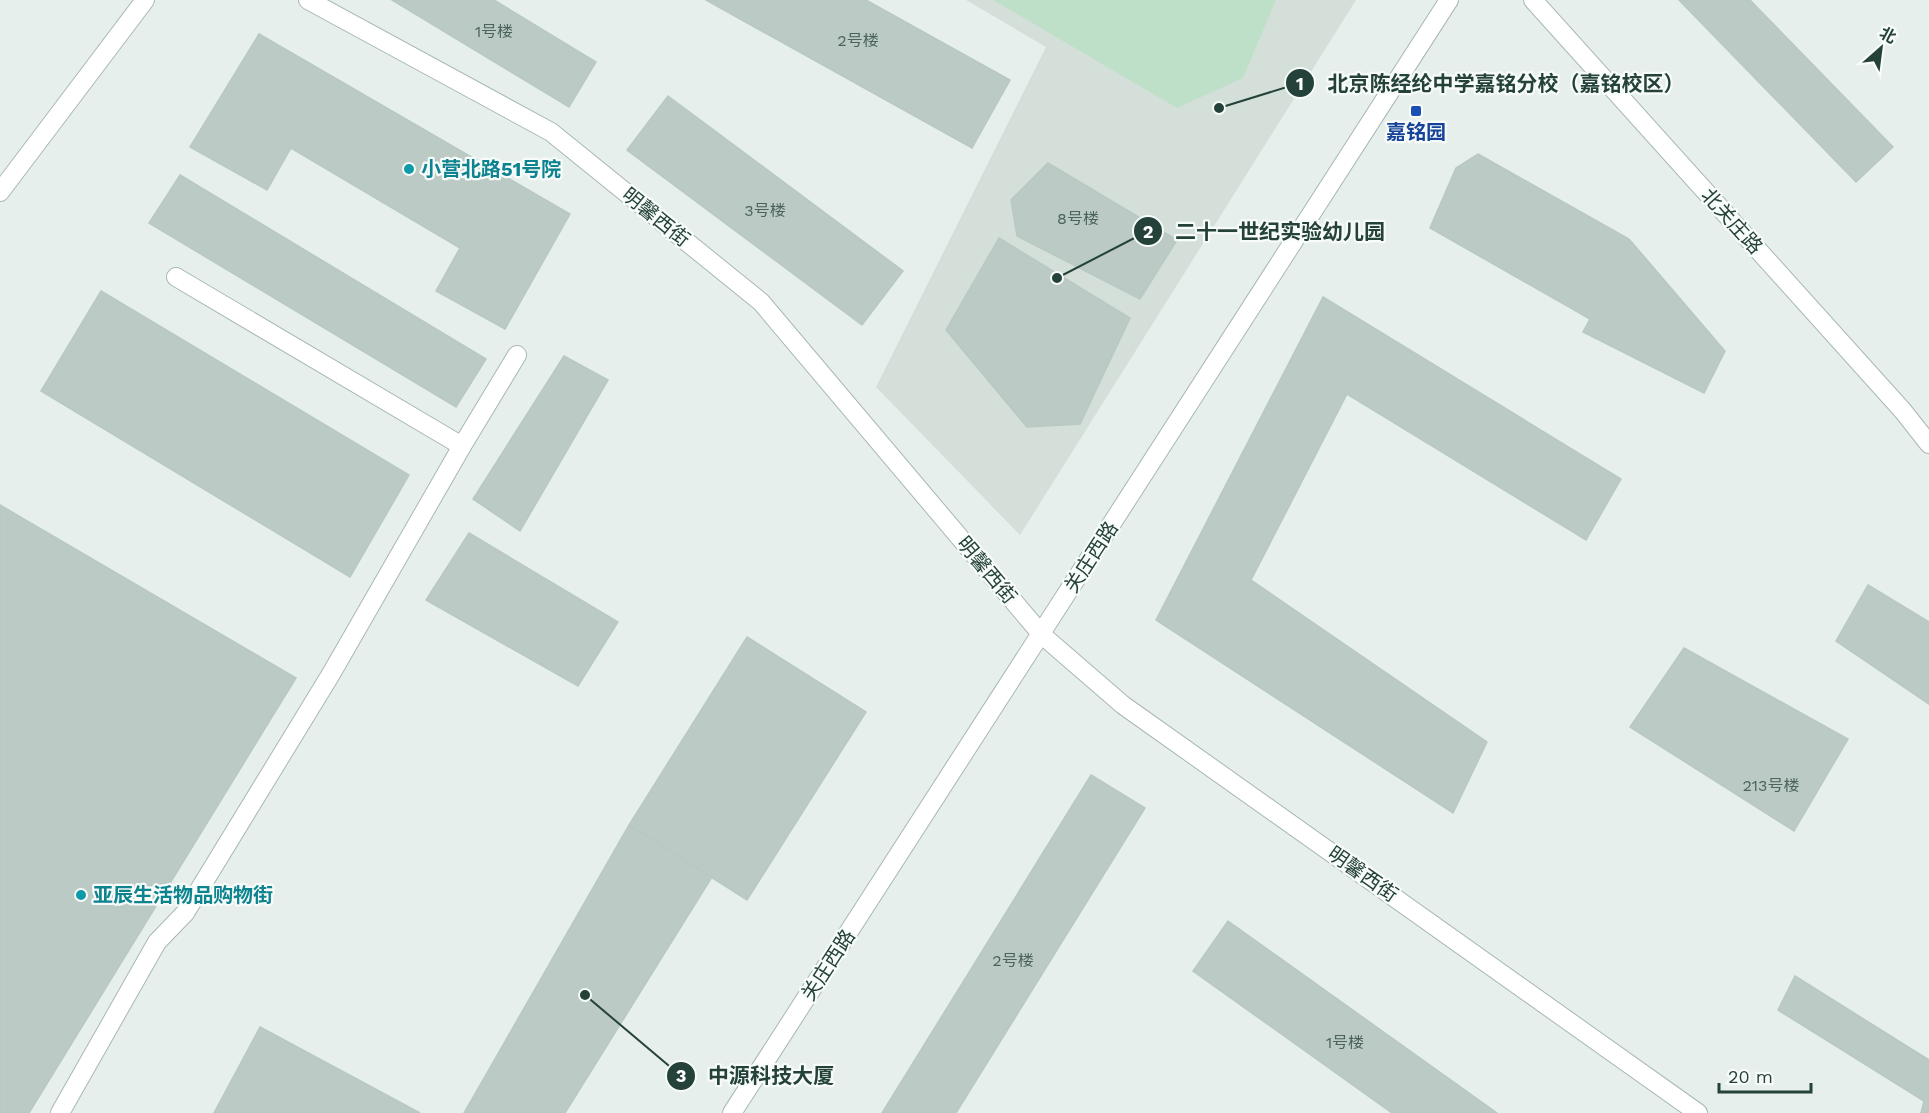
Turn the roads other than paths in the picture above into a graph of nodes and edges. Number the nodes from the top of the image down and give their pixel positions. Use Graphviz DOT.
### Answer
graph roads {
  1 [pos="145,0"];
  2 [pos="308,0"];
  3 [pos="1449,0"];
  4 [pos="1533,0"];
  5 [pos="0,192"];
  6 [pos="177,278"];
  7 [pos="517,354"];
  8 [pos="1929,444"];
  9 [pos="462,446"];
  10 [pos="1042,634"];
  11 [pos="60,1113"];
  12 [pos="732,1113"];
  13 [pos="1698,1113"];
  1 -- 5 [label="street"];
  2 -- 10 [label="street, 明馨西街"];
  3 -- 10 [label="street, 关庄西路"];
  4 -- 8 [label="street, 北关庄路"];
  6 -- 9 [label="street"];
  7 -- 9 [label="street"];
  9 -- 11 [label="street"];
  10 -- 12 [label="street, 关庄西路"];
  10 -- 13 [label="street, 明馨西街"];
}
